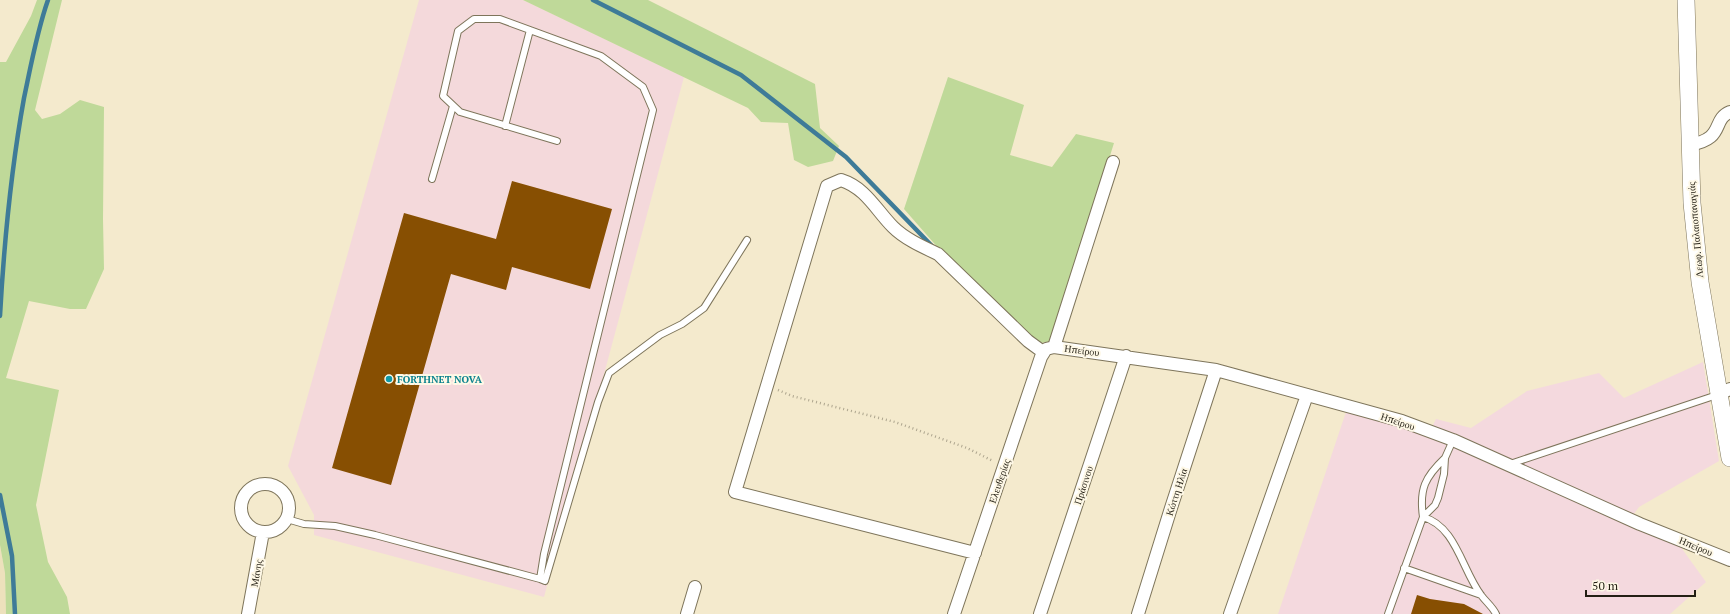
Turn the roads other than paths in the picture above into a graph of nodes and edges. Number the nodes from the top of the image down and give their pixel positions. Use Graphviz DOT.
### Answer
graph roads {
  1 [pos="1686,0"];
  2 [pos="530,30"];
  3 [pos="453,106"];
  4 [pos="1730,112"];
  5 [pos="505,126"];
  6 [pos="557,142"];
  7 [pos="1689,145"];
  8 [pos="1113,162"];
  9 [pos="432,179"];
  10 [pos="746,240"];
  11 [pos="1048,349"];
  12 [pos="1126,356"];
  13 [pos="1216,370"];
  14 [pos="1724,392"];
  15 [pos="1307,394"];
  16 [pos="1453,440"];
  17 [pos="1445,458"];
  18 [pos="1730,458"];
  19 [pos="1510,464"];
  20 [pos="1422,517"];
  21 [pos="287,519"];
  22 [pos="262,532"];
  23 [pos="975,553"];
  24 [pos="1730,560"];
  25 [pos="1404,568"];
  26 [pos="540,579"];
  27 [pos="695,587"];
  28 [pos="1481,595"];
  29 [pos="248,614"];
  30 [pos="686,614"];
  31 [pos="954,614"];
  32 [pos="1040,614"];
  33 [pos="1138,614"];
  34 [pos="1230,614"];
  35 [pos="1388,614"];
  36 [pos="1496,614"];
  1 -- 7 [label="street, Λεωφ. Παλαιοπαναγιάς"];
  2 -- 3 [label="lane"];
  2 -- 5 [label="lane"];
  2 -- 26 [label="lane"];
  3 -- 5 [label="lane"];
  3 -- 9 [label="lane"];
  4 -- 7 [label="street"];
  5 -- 6 [label="lane"];
  7 -- 14 [label="street, Λεωφ. Παλαιοπαναγιάς"];
  8 -- 11 [label="street, Ελευθερίας"];
  10 -- 26 [label="lane"];
  11 -- 12 [label="street, Ηπείρου"];
  11 -- 23 [label="street, Ελευθερίας"];
  11 -- 23 [label="street"];
  12 -- 13 [label="street, Ηπείρου"];
  12 -- 32 [label="street, Πράσινου"];
  13 -- 15 [label="street, Ηπείρου"];
  13 -- 33 [label="street, Κώττη Ηλία"];
  14 -- 18 [label="street, Λεωφ. Παλαιοπαναγιάς"];
  14 -- 19 [label="lane"];
  15 -- 16 [label="street, Ηπείρου"];
  15 -- 34 [label="street"];
  16 -- 17 [label="lane"];
  16 -- 19 [label="street, Ηπείρου"];
  17 -- 20 [label="lane"];
  17 -- 20 [label="lane"];
  19 -- 24 [label="street, Ηπείρου"];
  20 -- 25 [label="lane"];
  20 -- 28 [label="lane"];
  21 -- 22 [label="street"];
  21 -- 22 [label="street"];
  21 -- 26 [label="lane"];
  22 -- 29 [label="street, Μάνης"];
  23 -- 31 [label="street, Ελευθερίας"];
  25 -- 28 [label="lane"];
  25 -- 35 [label="lane"];
  27 -- 30 [label="street"];
  28 -- 36 [label="lane"];
}
